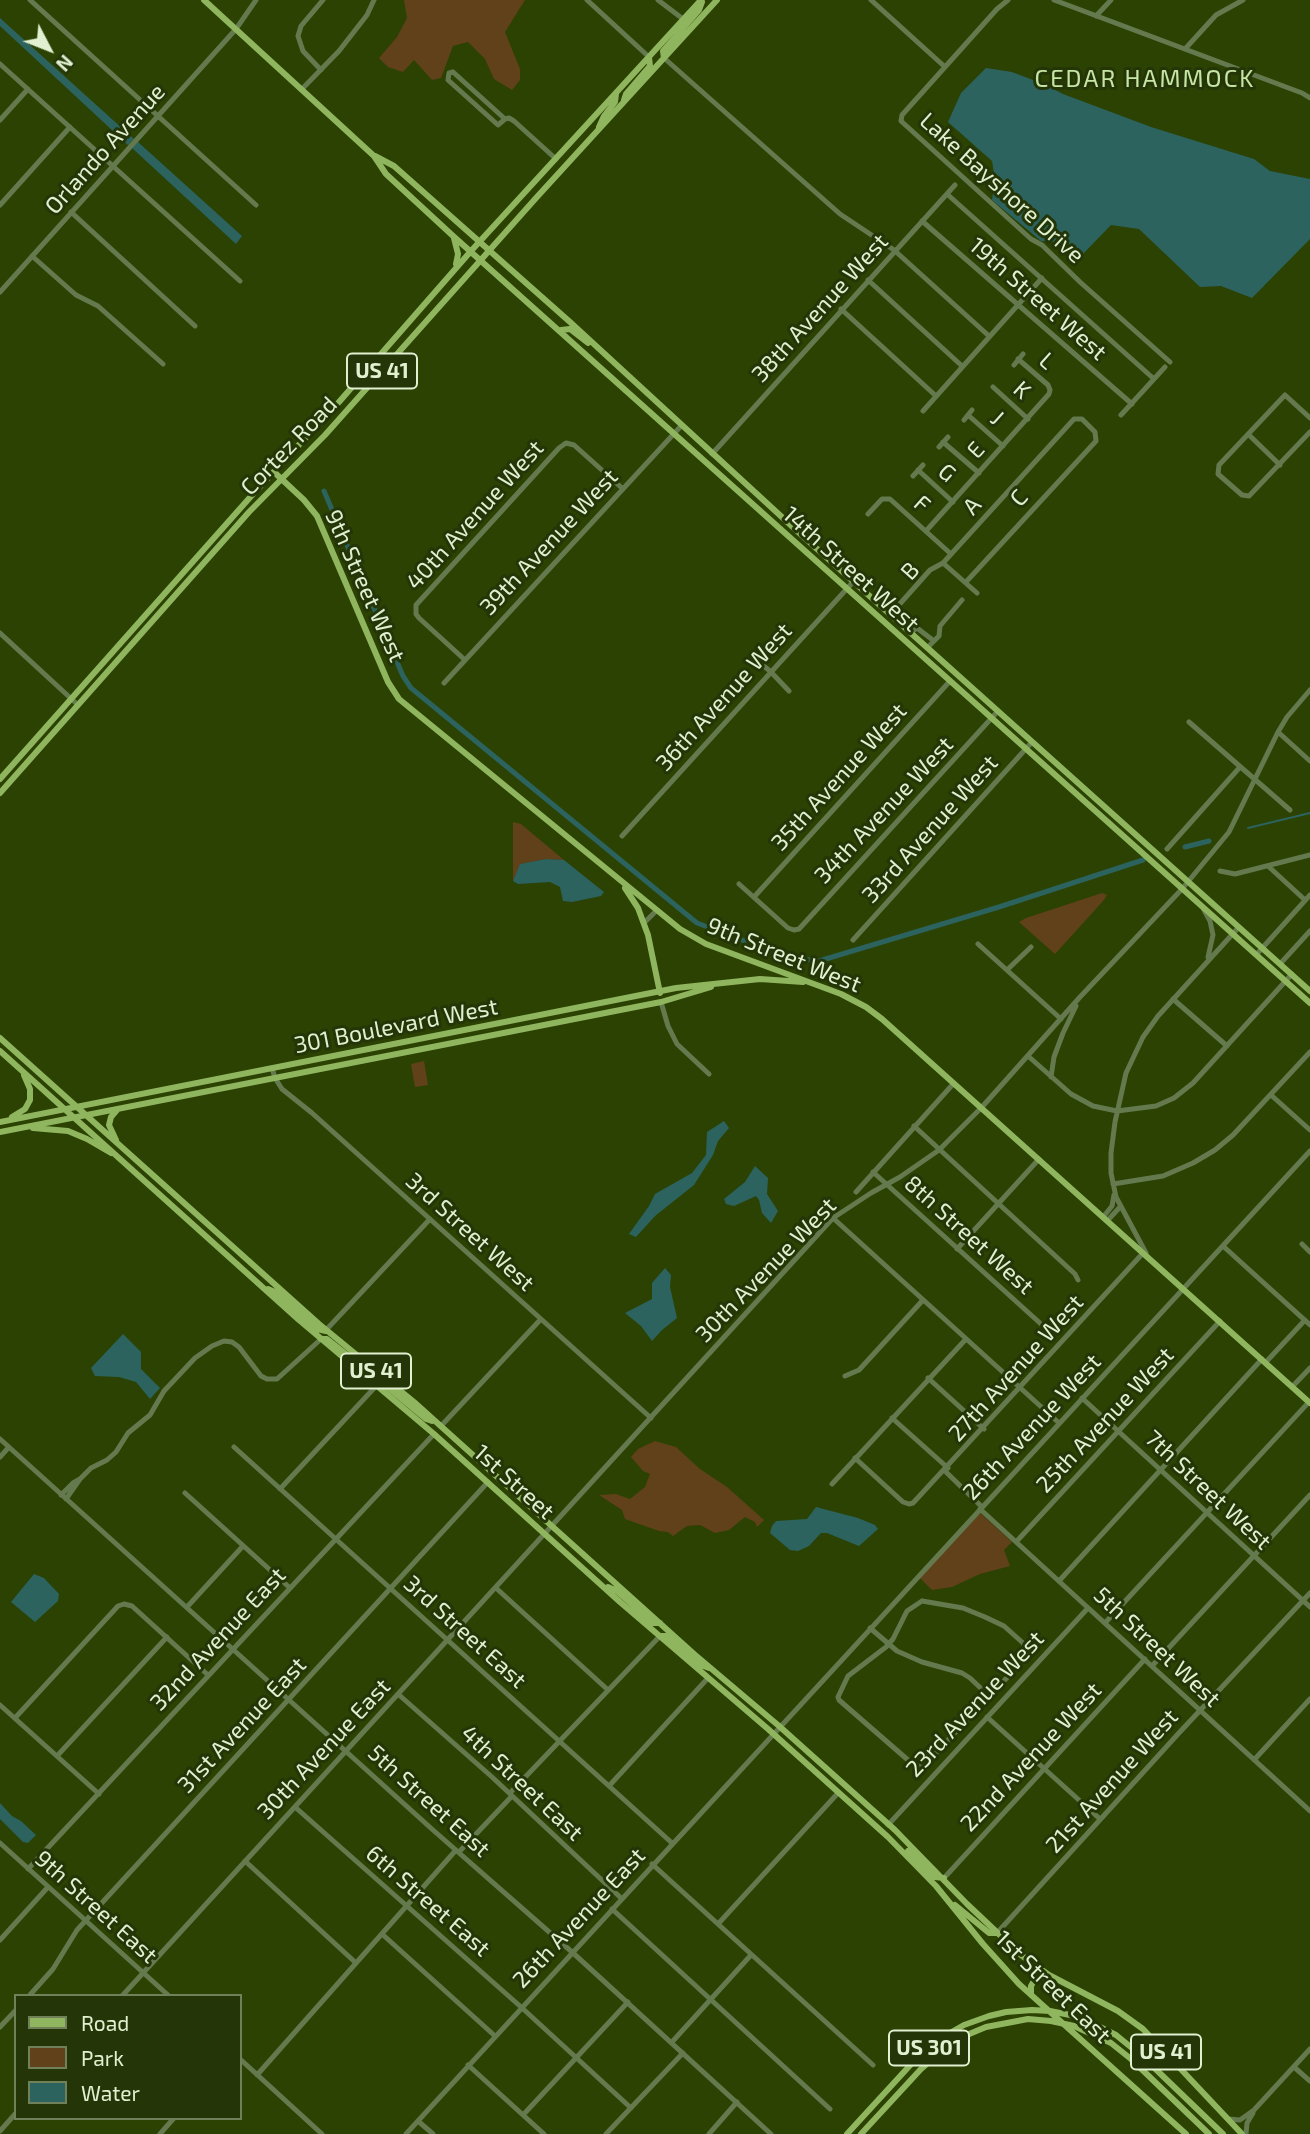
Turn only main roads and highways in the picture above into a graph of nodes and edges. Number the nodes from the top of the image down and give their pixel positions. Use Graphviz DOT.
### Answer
graph roads {
  1 [pos="204,0"];
  2 [pos="717,0"];
  3 [pos="699,1"];
  4 [pos="649,57"];
  5 [pos="664,58"];
  6 [pos="616,92"];
  7 [pos="622,105"];
  8 [pos="598,131"];
  9 [pos="374,156"];
  10 [pos="452,235"];
  11 [pos="478,242"];
  12 [pos="471,251"];
  13 [pos="489,251"];
  14 [pos="481,260"];
  15 [pos="454,269"];
  16 [pos="561,330"];
  17 [pos="607,356"];
  18 [pos="274,472"];
  19 [pos="281,478"];
  20 [pos="0,779"];
  21 [pos="0,793"];
  22 [pos="614,876"];
  23 [pos="723,984"];
  24 [pos="821,987"];
  25 [pos="1310,990"];
  26 [pos="660,991"];
  27 [pos="661,1002"];
  28 [pos="1310,1003"];
  29 [pos="0,1038"];
  30 [pos="0,1051"];
  31 [pos="22,1070"];
  32 [pos="76,1107"];
  33 [pos="65,1109"];
  34 [pos="119,1109"];
  35 [pos="85,1115"];
  36 [pos="74,1117"];
  37 [pos="1,1122"];
  38 [pos="20,1128"];
  39 [pos="0,1132"];
  40 [pos="124,1156"];
  41 [pos="260,1285"];
  42 [pos="326,1330"];
  43 [pos="321,1339"];
  44 [pos="378,1373"];
  45 [pos="377,1385"];
  46 [pos="1310,1402"];
  47 [pos="441,1426"];
  48 [pos="600,1583"];
  49 [pos="660,1623"];
  50 [pos="660,1636"];
  51 [pos="714,1671"];
  52 [pos="866,1817"];
  53 [pos="944,1878"];
  54 [pos="936,1886"];
  55 [pos="946,1899"];
  56 [pos="997,1933"];
  57 [pos="1055,1979"];
  58 [pos="1032,1995"];
  59 [pos="847,2134"];
  60 [pos="861,2134"];
  61 [pos="1186,2134"];
  62 [pos="1209,2134"];
  63 [pos="1223,2134"];
  64 [pos="1244,2134"];
  1 -- 9 [label="main road, 14th Street West"];
  2 -- 5 [label="main road, Cortez Road"];
  3 -- 4 [label="main road, Cortez Road"];
  3 -- 5 [label="main road"];
  4 -- 6 [label="main road, Cortez Road"];
  4 -- 7 [label="main road"];
  5 -- 7 [label="main road, Cortez Road"];
  6 -- 8 [label="main road"];
  6 -- 11 [label="main road, Cortez Road"];
  7 -- 8 [label="main road, Cortez Road"];
  8 -- 13 [label="main road, Cortez Road"];
  9 -- 10 [label="main road, 14th Street West"];
  9 -- 11 [label="main road, 14th Street West"];
  10 -- 12 [label="main road, 14th Street West"];
  10 -- 15 [label="main road"];
  11 -- 12 [label="main road, Cortez Road"];
  11 -- 13 [label="main road, 14th Street West"];
  12 -- 14 [label="main road, 14th Street West"];
  12 -- 15 [label="main road, Cortez Road"];
  13 -- 14 [label="main road, Cortez Road / US 41"];
  13 -- 17 [label="main road, 14th Street West"];
  14 -- 16 [label="main road, 14th Street West"];
  14 -- 19 [label="main road, Cortez Road / US 41"];
  15 -- 18 [label="main road, Cortez Road / US 41"];
  16 -- 17 [label="main road"];
  16 -- 28 [label="main road, 14th Street West"];
  17 -- 25 [label="main road, 14th Street West"];
  18 -- 19 [label="main road, 9th Street West"];
  18 -- 20 [label="main road, Cortez Road / US 41"];
  19 -- 21 [label="main road, Cortez Road / US 41"];
  19 -- 22 [label="main road, 9th Street West"];
  22 -- 24 [label="main road, 9th Street West"];
  22 -- 26 [label="main road"];
  23 -- 24 [label="main road, 301 Boulevard West"];
  23 -- 26 [label="main road, 301 Boulevard West"];
  23 -- 27 [label="main road, 301 Boulevard West"];
  24 -- 46 [label="main road, 9th Street West"];
  26 -- 27 [label="main road"];
  26 -- 32 [label="main road, 301 Boulevard West"];
  27 -- 34 [label="main road, 301 Boulevard West"];
  29 -- 32 [label="main road, US 41"];
  30 -- 31 [label="main road, US 41"];
  31 -- 33 [label="main road, US 41"];
  31 -- 37 [label="main road"];
  32 -- 33 [label="main road, 301 Boulevard West"];
  32 -- 35 [label="main road, 1st Street / US 41"];
  33 -- 36 [label="main road, 1st Street / US 41"];
  33 -- 37 [label="main road, 301 Boulevard West"];
  34 -- 35 [label="main road, 301 Boulevard West"];
  34 -- 40 [label="main road"];
  35 -- 36 [label="main road, 301 Boulevard West"];
  35 -- 40 [label="main road, 1st Street / US 41"];
  36 -- 38 [label="main road, 301 Boulevard West"];
  36 -- 40 [label="main road, 1st Street / US 41"];
  38 -- 39 [label="main road"];
  38 -- 40 [label="main road"];
  40 -- 41 [label="main road, 1st Street / US 41"];
  40 -- 42 [label="main road, 1st Street / US 41"];
  41 -- 42 [label="main road"];
  41 -- 43 [label="main road, 1st Street / US 41"];
  42 -- 44 [label="main road, 1st Street / US 41"];
  43 -- 44 [label="main road"];
  43 -- 45 [label="main road, 1st Street / US 41"];
  44 -- 47 [label="main road, 1st Street / US 41"];
  45 -- 47 [label="main road"];
  45 -- 48 [label="main road, 1st Street / US 41"];
  47 -- 49 [label="main road, 1st Street / US 41"];
  48 -- 49 [label="main road"];
  48 -- 50 [label="main road, 1st Street / US 41"];
  49 -- 51 [label="main road, 1st Street / US 41"];
  50 -- 51 [label="main road"];
  50 -- 52 [label="main road, 1st Street / US 41"];
  51 -- 53 [label="main road, 1st Street / US 41"];
  52 -- 53 [label="main road"];
  52 -- 54 [label="main road, 1st Street / US 41"];
  53 -- 55 [label="main road"];
  53 -- 56 [label="main road, US 41"];
  54 -- 55 [label="main road, 1st Street East / US 41"];
  55 -- 56 [label="main road"];
  55 -- 58 [label="main road, 1st Street East / US 41"];
  56 -- 57 [label="main road, US 41"];
  57 -- 58 [label="main road"];
  57 -- 64 [label="main road, US 41"];
  58 -- 61 [label="main road, 1st Street East / US 41"];
  59 -- 63 [label="main road, US 301"];
  60 -- 62 [label="main road, US 301"];
}
